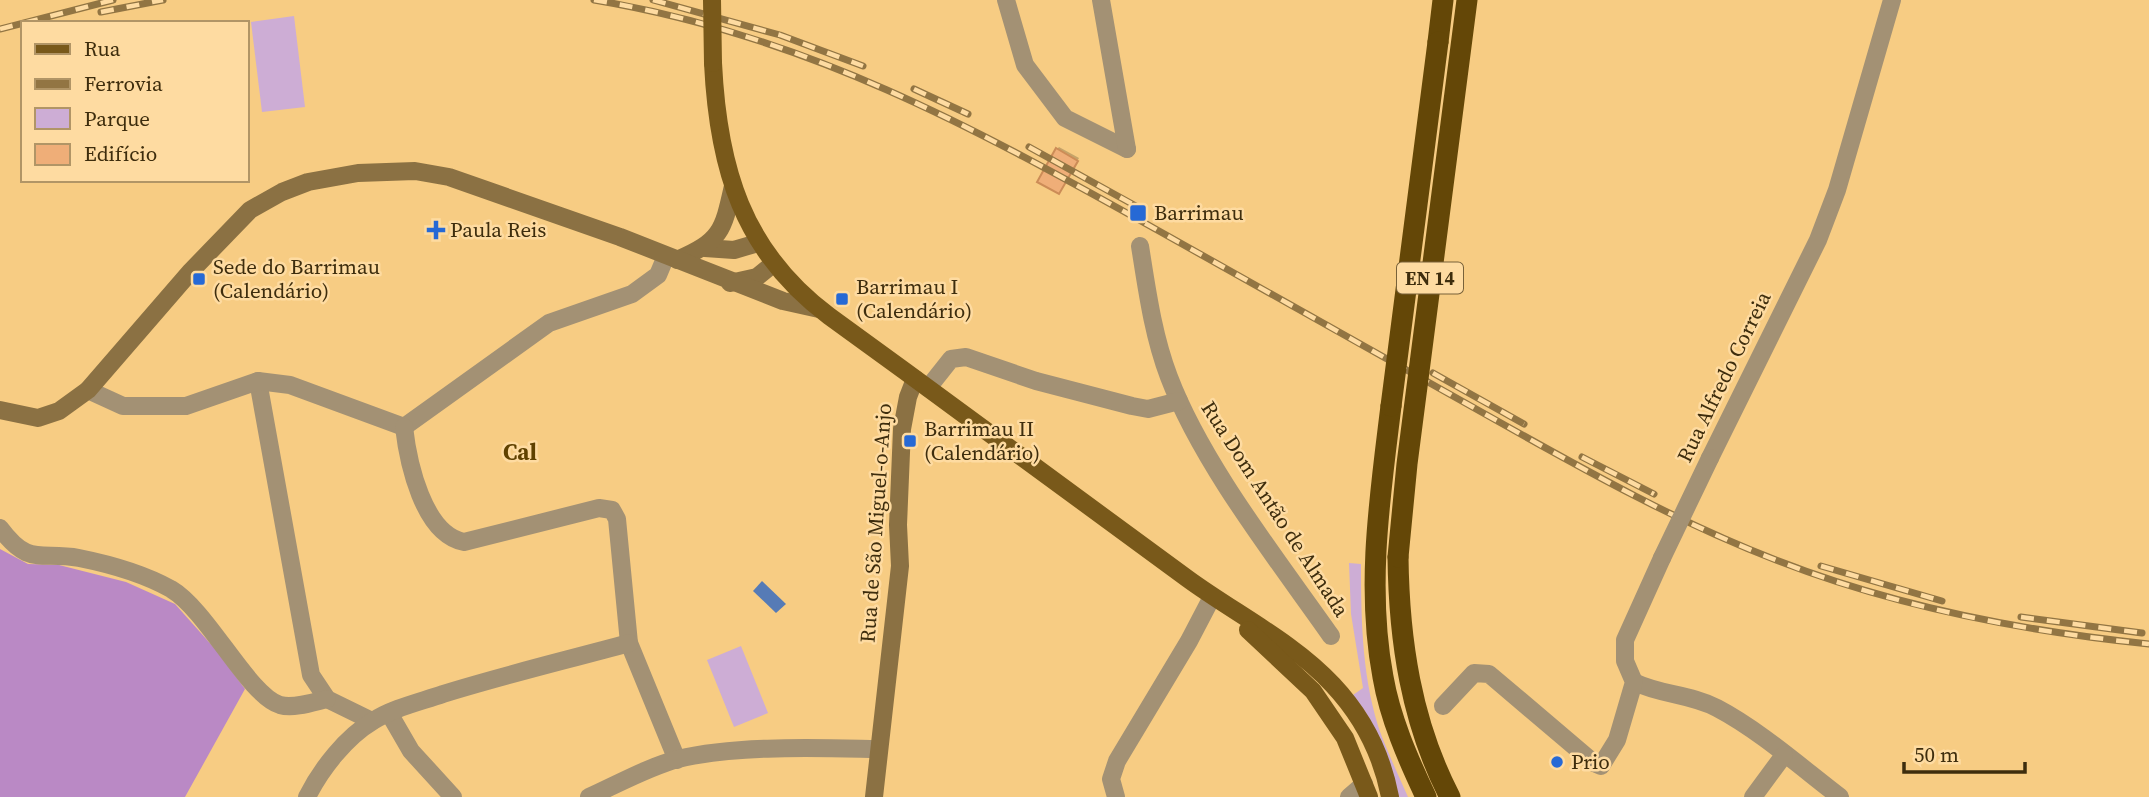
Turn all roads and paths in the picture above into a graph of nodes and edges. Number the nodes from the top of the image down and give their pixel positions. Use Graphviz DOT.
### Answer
graph roads {
  1 [pos="712,0"];
  2 [pos="1006,0"];
  3 [pos="1101,0"];
  4 [pos="1443,0"];
  5 [pos="1467,0"];
  6 [pos="1892,0"];
  7 [pos="733,186"];
  8 [pos="758,243"];
  9 [pos="1140,246"];
  10 [pos="705,248"];
  11 [pos="671,258"];
  12 [pos="773,264"];
  13 [pos="730,282"];
  14 [pos="819,309"];
  15 [pos="258,381"];
  16 [pos="921,383"];
  17 [pos="88,390"];
  18 [pos="1179,401"];
  19 [pos="0,410"];
  20 [pos="404,427"];
  21 [pos="0,527"];
  22 [pos="1212,597"];
  23 [pos="1226,608"];
  24 [pos="1331,636"];
  25 [pos="629,643"];
  26 [pos="1634,682"];
  27 [pos="327,699"];
  28 [pos="1443,706"];
  29 [pos="389,713"];
  30 [pos="372,721"];
  31 [pos="877,749"];
  32 [pos="1784,755"];
  33 [pos="677,760"];
  34 [pos="1367,790"];
  35 [pos="307,797"];
  36 [pos="453,797"];
  37 [pos="589,797"];
  38 [pos="874,797"];
  39 [pos="1116,797"];
  40 [pos="1349,797"];
  41 [pos="1390,797"];
  42 [pos="1426,797"];
  43 [pos="1450,797"];
  44 [pos="1753,797"];
  45 [pos="1840,797"];
  1 -- 7 [label="main road, bridge"];
  2 -- 3 [label="street"];
  4 -- 42 [label="highway, EN 14, bridge"];
  5 -- 43 [label="highway, EN 14, bridge"];
  6 -- 26 [label="street, Rua Alfredo Correia, bridge"];
  7 -- 8 [label="main road"];
  7 -- 10 [label="main road"];
  8 -- 10 [label="main road"];
  8 -- 12 [label="main road"];
  9 -- 18 [label="street, Rua Dom Antão de Almada"];
  10 -- 11 [label="main road"];
  11 -- 13 [label="main road"];
  11 -- 17 [label="main road"];
  11 -- 20 [label="street"];
  12 -- 13 [label="main road"];
  12 -- 14 [label="main road"];
  13 -- 14 [label="main road"];
  14 -- 16 [label="main road"];
  15 -- 17 [label="street"];
  15 -- 20 [label="street"];
  15 -- 27 [label="street"];
  16 -- 18 [label="street"];
  16 -- 22 [label="main road"];
  16 -- 31 [label="main road, Rua de São Miguel-o-Anjo"];
  17 -- 19 [label="main road"];
  18 -- 24 [label="street, Rua Dom Antão de Almada"];
  20 -- 25 [label="street"];
  21 -- 27 [label="street"];
  22 -- 23 [label="main road"];
  22 -- 39 [label="street"];
  23 -- 34 [label="main road"];
  23 -- 41 [label="main road"];
  25 -- 29 [label="street"];
  25 -- 33 [label="street"];
  26 -- 28 [label="street"];
  26 -- 32 [label="street"];
  27 -- 30 [label="street"];
  29 -- 30 [label="street"];
  29 -- 36 [label="street"];
  30 -- 35 [label="street"];
  31 -- 33 [label="street"];
  31 -- 38 [label="main road, Rua de São Miguel-o-Anjo"];
  32 -- 44 [label="street"];
  32 -- 45 [label="street"];
  33 -- 37 [label="street"];
  34 -- 40 [label="street"];
}
